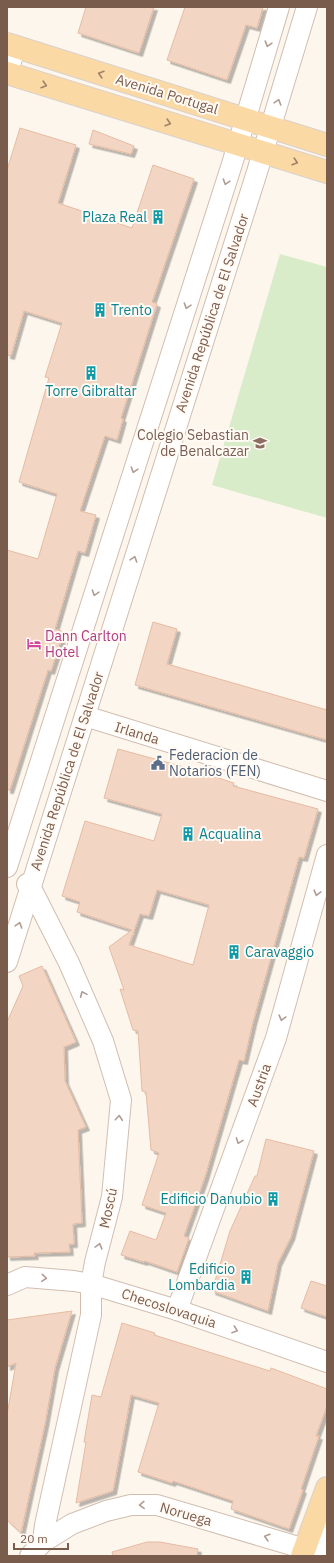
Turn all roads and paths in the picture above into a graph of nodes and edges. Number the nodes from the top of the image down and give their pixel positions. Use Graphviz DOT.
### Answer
graph roads {
  1 [pos="279,7"];
  2 [pos="307,7"];
  3 [pos="11,46"];
  4 [pos="7,73"];
  5 [pos="246,119"];
  6 [pos="270,126"];
  7 [pos="327,144"];
  8 [pos="238,145"];
  9 [pos="263,152"];
  10 [pos="327,172"];
  11 [pos="85,716"];
  12 [pos="327,791"];
  13 [pos="327,855"];
  14 [pos="7,867"];
  15 [pos="31,888"];
  16 [pos="7,962"];
  17 [pos="91,1284"];
  18 [pos="7,1285"];
  19 [pos="178,1310"];
  20 [pos="327,1362"];
  21 [pos="327,1488"];
  22 [pos="327,1521"];
  23 [pos="44,1542"];
  24 [pos="327,1550"];
  25 [pos="307,1554"];
  26 [pos="30,1556"];
  27 [pos="325,1556"];
  1 -- 5 [label="street, Avenida República de El Salvador, one-way"];
  6 -- 2 [label="street, Avenida República de El Salvador, one-way"];
  3 -- 4 [label="street"];
  5 -- 3 [label="main road, Avenida Portugal, one-way"];
  4 -- 8 [label="main road, Avenida Portugal, one-way"];
  5 -- 6 [label="main road, Avenida Portugal"];
  5 -- 8 [label="street, Avenida República de El Salvador"];
  6 -- 7 [label="main road, Avenida Portugal"];
  6 -- 9 [label="street, Avenida República de El Salvador"];
  8 -- 9 [label="main road, Avenida Portugal"];
  8 -- 14 [label="street, Avenida República de El Salvador, one-way"];
  9 -- 10 [label="main road, Avenida Portugal, one-way"];
  11 -- 9 [label="street, Avenida República de El Salvador, one-way"];
  11 -- 12 [label="street, Irlanda"];
  11 -- 15 [label="street, Avenida República de El Salvador"];
  13 -- 19 [label="street, Austria, one-way"];
  14 -- 15 [label="street"];
  16 -- 15 [label="street, Avenida República de El Salvador, one-way"];
  17 -- 15 [label="street, Moscú, one-way"];
  18 -- 17 [label="street, Checoslovaquia, one-way"];
  17 -- 19 [label="street, Checoslovaquia"];
  17 -- 23 [label="street, Moscú"];
  19 -- 20 [label="street, Checoslovaquia, one-way"];
  21 -- 25 [label="main road"];
  22 -- 25 [label="street"];
  25 -- 23 [label="street, Noruega, one-way"];
  23 -- 26 [label="street, Noruega"];
  24 -- 27 [label="street"];
}
